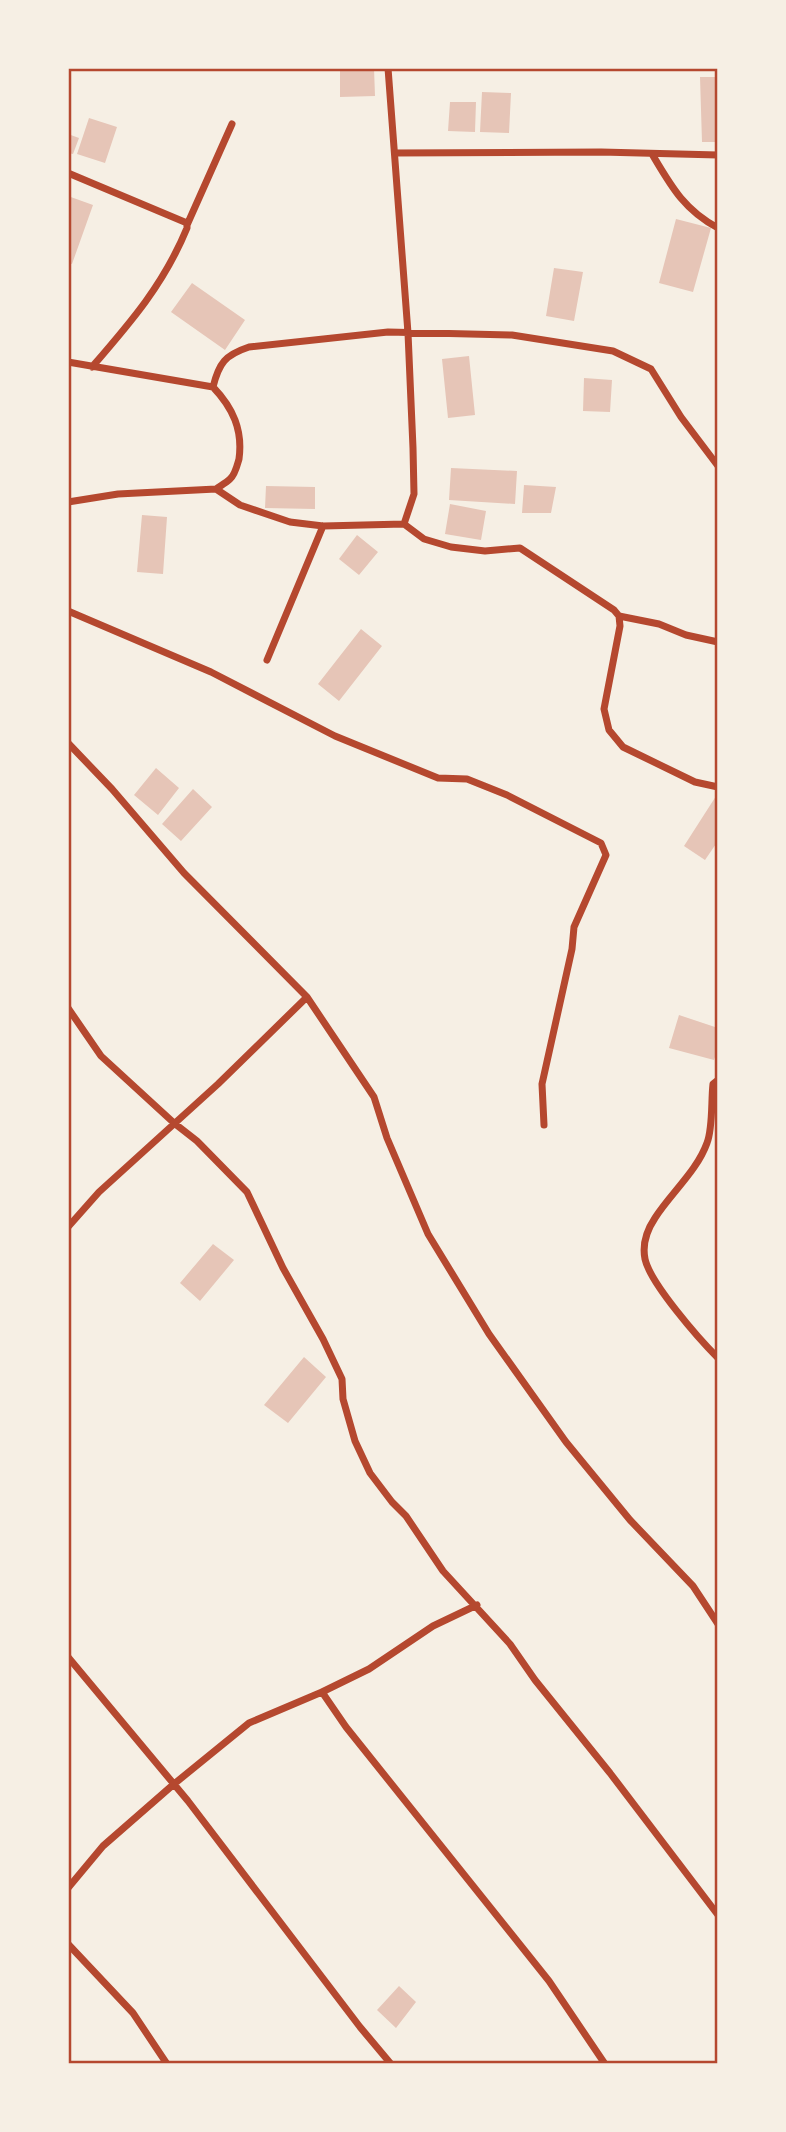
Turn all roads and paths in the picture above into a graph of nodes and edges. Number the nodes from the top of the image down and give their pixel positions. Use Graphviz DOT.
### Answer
graph roads {
  1 [pos="388,68"];
  2 [pos="232,124"];
  3 [pos="395,153"];
  4 [pos="652,154"];
  5 [pos="718,155"];
  6 [pos="68,173"];
  7 [pos="187,225"];
  8 [pos="718,228"];
  9 [pos="408,333"];
  10 [pos="68,362"];
  11 [pos="92,367"];
  12 [pos="213,387"];
  13 [pos="718,466"];
  14 [pos="216,489"];
  15 [pos="68,502"];
  16 [pos="404,524"];
  17 [pos="323,526"];
  18 [pos="68,611"];
  19 [pos="619,617"];
  20 [pos="718,642"];
  21 [pos="267,660"];
  22 [pos="68,743"];
  23 [pos="718,787"];
  24 [pos="307,997"];
  25 [pos="68,1009"];
  26 [pos="718,1080"];
  27 [pos="174,1123"];
  28 [pos="544,1125"];
  29 [pos="68,1227"];
  30 [pos="718,1358"];
  31 [pos="477,1605"];
  32 [pos="718,1625"];
  33 [pos="68,1657"];
  34 [pos="322,1692"];
  35 [pos="174,1784"];
  36 [pos="68,1888"];
  37 [pos="718,1915"];
  38 [pos="68,1944"];
  39 [pos="167,2064"];
  40 [pos="391,2064"];
  41 [pos="605,2064"];
  1 -- 3 [label="street"];
  2 -- 7 [label="street"];
  3 -- 4 [label="street"];
  3 -- 9 [label="street"];
  4 -- 5 [label="street"];
  4 -- 8 [label="street"];
  6 -- 7 [label="street"];
  7 -- 11 [label="street"];
  9 -- 12 [label="street"];
  9 -- 13 [label="street"];
  9 -- 16 [label="street"];
  10 -- 11 [label="street"];
  11 -- 12 [label="street"];
  12 -- 14 [label="street"];
  14 -- 15 [label="street"];
  14 -- 17 [label="street"];
  16 -- 17 [label="street"];
  16 -- 19 [label="street"];
  17 -- 21 [label="street"];
  18 -- 28 [label="street"];
  19 -- 20 [label="street"];
  19 -- 23 [label="street"];
  22 -- 24 [label="street"];
  24 -- 27 [label="street"];
  24 -- 32 [label="street"];
  25 -- 27 [label="street"];
  26 -- 30 [label="street"];
  27 -- 29 [label="street"];
  27 -- 31 [label="street"];
  31 -- 34 [label="street"];
  31 -- 37 [label="street"];
  33 -- 35 [label="street"];
  34 -- 35 [label="street"];
  34 -- 41 [label="street"];
  35 -- 36 [label="street"];
  35 -- 40 [label="street"];
  38 -- 39 [label="street"];
}
